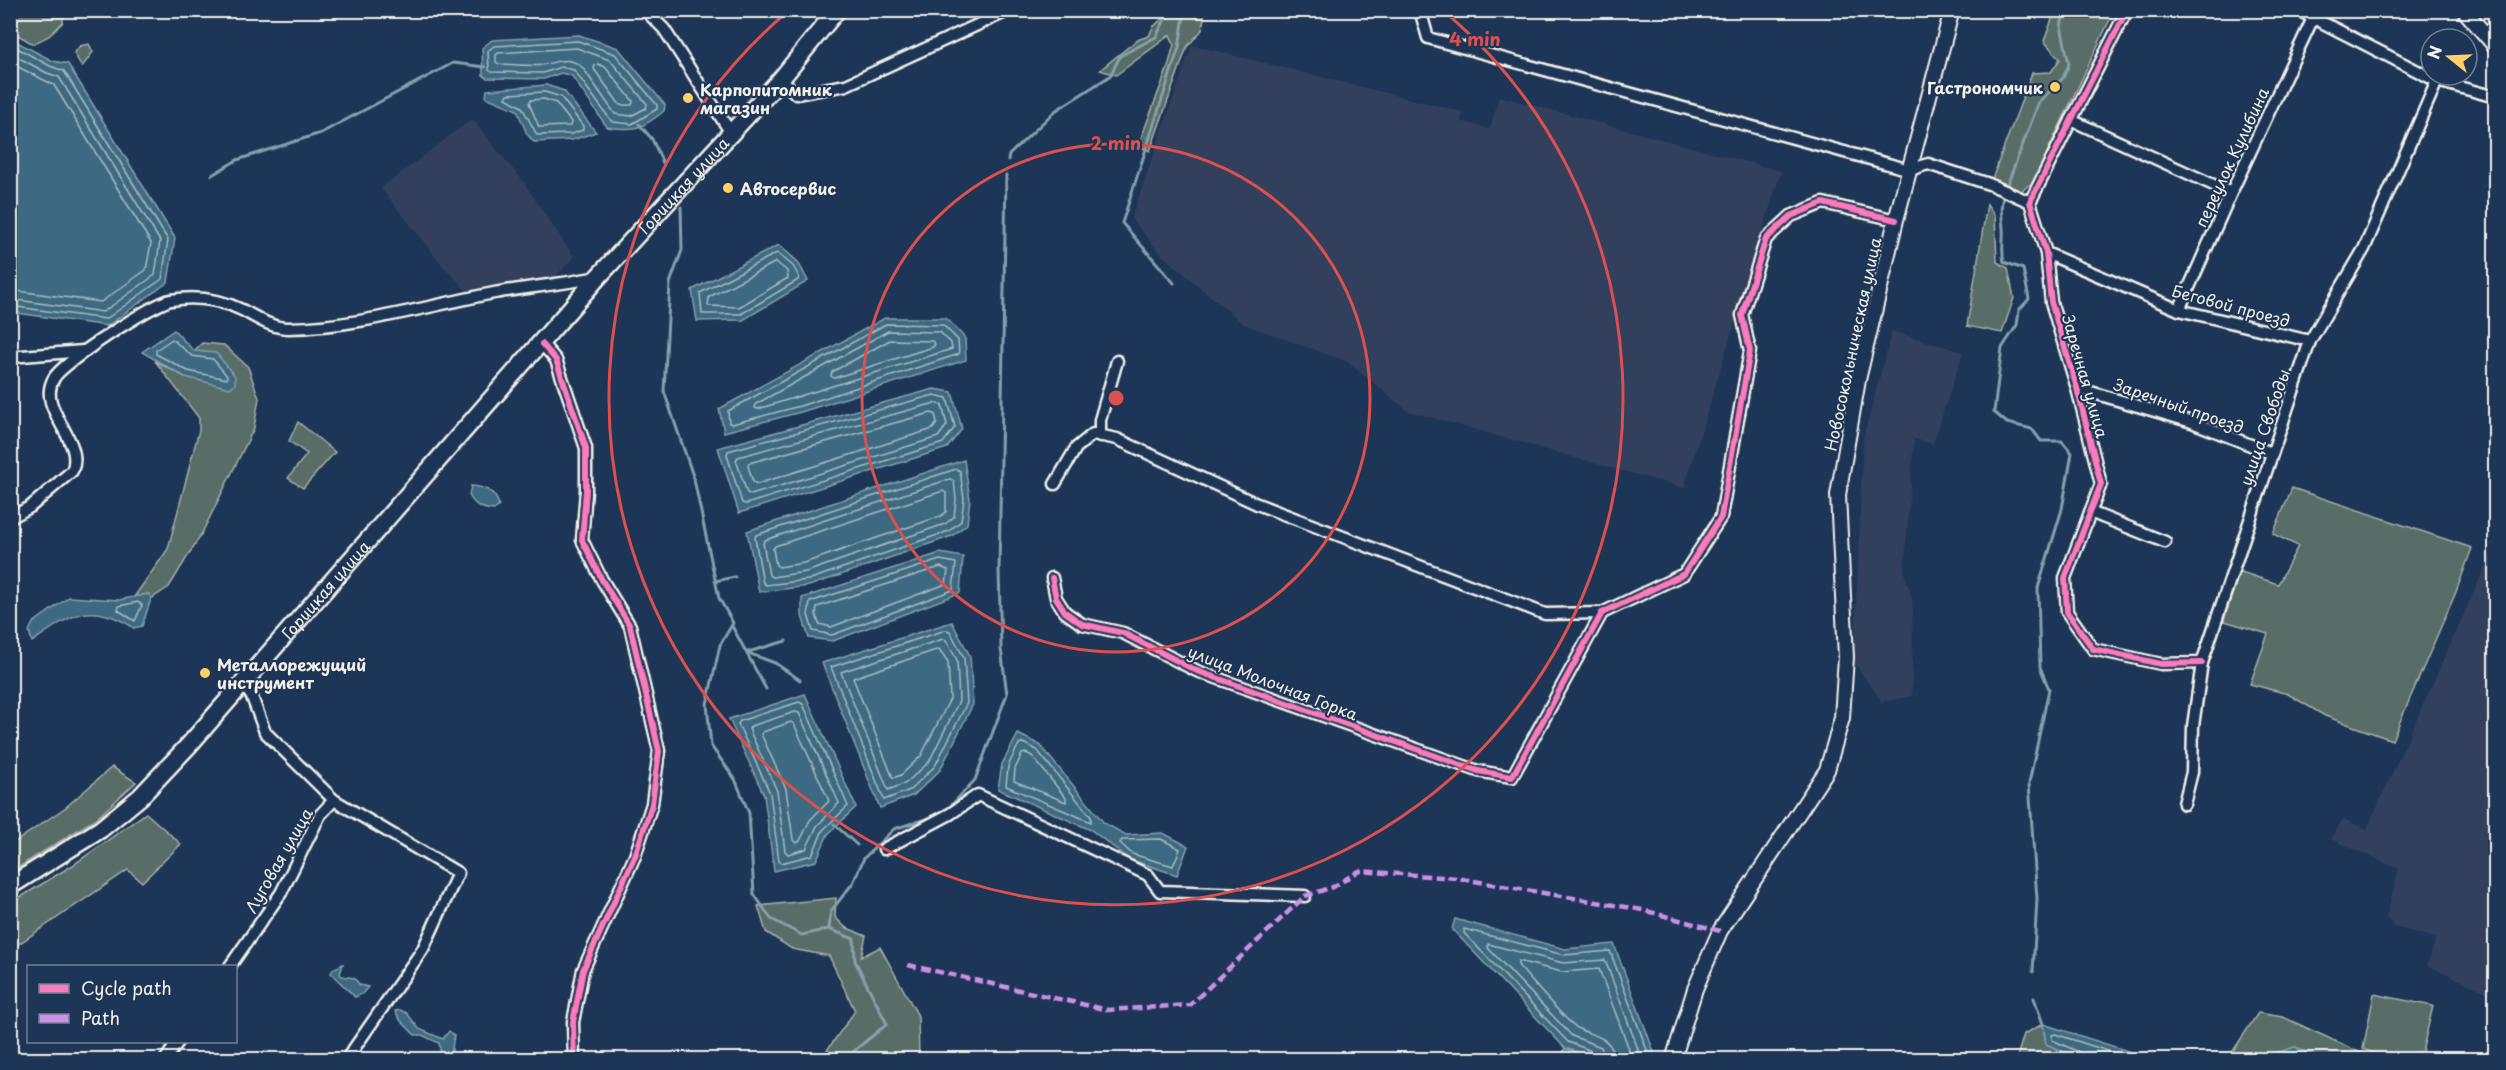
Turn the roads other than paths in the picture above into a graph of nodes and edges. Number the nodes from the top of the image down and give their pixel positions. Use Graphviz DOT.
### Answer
graph roads {
  1 [pos="645,10"];
  2 [pos="837,10"];
  3 [pos="1010,10"];
  4 [pos="1420,10"];
  5 [pos="1952,10"];
  6 [pos="2127,10"];
  7 [pos="2298,10"];
  8 [pos="2464,10"];
  9 [pos="2313,18"];
  10 [pos="2496,48"];
  11 [pos="2419,72"];
  12 [pos="781,80"];
  13 [pos="2434,87"];
  14 [pos="2459,87"];
  15 [pos="2496,94"];
  16 [pos="2071,120"];
  17 [pos="731,133"];
  18 [pos="1910,170"];
  19 [pos="2230,193"];
  20 [pos="2030,202"];
  21 [pos="1896,220"];
  22 [pos="2046,253"];
  23 [pos="598,277"];
  24 [pos="2179,310"];
  25 [pos="2310,341"];
  26 [pos="542,344"];
  27 [pos="83,351"];
  28 [pos="10,357"];
  29 [pos="1117,361"];
  30 [pos="2077,388"];
  31 [pos="1100,436"];
  32 [pos="2271,453"];
  33 [pos="1055,484"];
  34 [pos="2090,512"];
  35 [pos="10,518"];
  36 [pos="2165,542"];
  37 [pos="1052,578"];
  38 [pos="1602,613"];
  39 [pos="2202,663"];
  40 [pos="243,684"];
  41 [pos="334,800"];
  42 [pos="2184,804"];
  43 [pos="884,849"];
  44 [pos="10,886"];
  45 [pos="1305,896"];
  46 [pos="231,965"];
  47 [pos="177,1043"];
  48 [pos="165,1059"];
  49 [pos="346,1059"];
  50 [pos="574,1059"];
  51 [pos="1673,1059"];
  1 -- 17 [label="street"];
  2 -- 12 [label="main road, Горицкая улица"];
  3 -- 12 [label="street"];
  4 -- 18 [label="street"];
  5 -- 18 [label="main road, Новосокольническая улица"];
  6 -- 16 [label="street"];
  7 -- 9 [label="street"];
  8 -- 10 [label="main road"];
  9 -- 11 [label="street"];
  9 -- 19 [label="street, переулок Кулибина"];
  12 -- 17 [label="main road, Горицкая улица"];
  13 -- 25 [label="street, улица Свободы"];
  14 -- 15 [label="street"];
  16 -- 19 [label="street"];
  16 -- 20 [label="street"];
  17 -- 23 [label="main road, Горицкая улица"];
  18 -- 20 [label="street"];
  18 -- 21 [label="main road, Новосокольническая улица"];
  19 -- 24 [label="street, переулок Кулибина"];
  20 -- 22 [label="street, Заречная улица"];
  21 -- 38 [label="street"];
  21 -- 51 [label="main road, Новосокольническая улица"];
  22 -- 24 [label="street, Беговой проезд"];
  22 -- 30 [label="street, Заречная улица"];
  23 -- 26 [label="main road, Горицкая улица"];
  23 -- 27 [label="street"];
  24 -- 25 [label="street, Беговой проезд"];
  25 -- 32 [label="street, улица Свободы"];
  26 -- 40 [label="main road, Горицкая улица"];
  26 -- 50 [label="street"];
  27 -- 28 [label="street"];
  27 -- 35 [label="street"];
  29 -- 31 [label="street"];
  30 -- 32 [label="street, Заречный проезд"];
  30 -- 34 [label="street, Заречная улица"];
  31 -- 33 [label="street"];
  31 -- 38 [label="street"];
  32 -- 39 [label="street, улица Свободы"];
  34 -- 36 [label="street"];
  34 -- 39 [label="street, Заречная улица"];
  37 -- 38 [label="street, улица Молочная Горка"];
  39 -- 42 [label="street, улица Свободы"];
  40 -- 41 [label="street, Луговая улица"];
  40 -- 44 [label="main road, Горицкая улица"];
  41 -- 46 [label="street, Луговая улица"];
  41 -- 49 [label="street, Луговая улица"];
  43 -- 45 [label="street"];
  47 -- 48 [label="street"];
}
